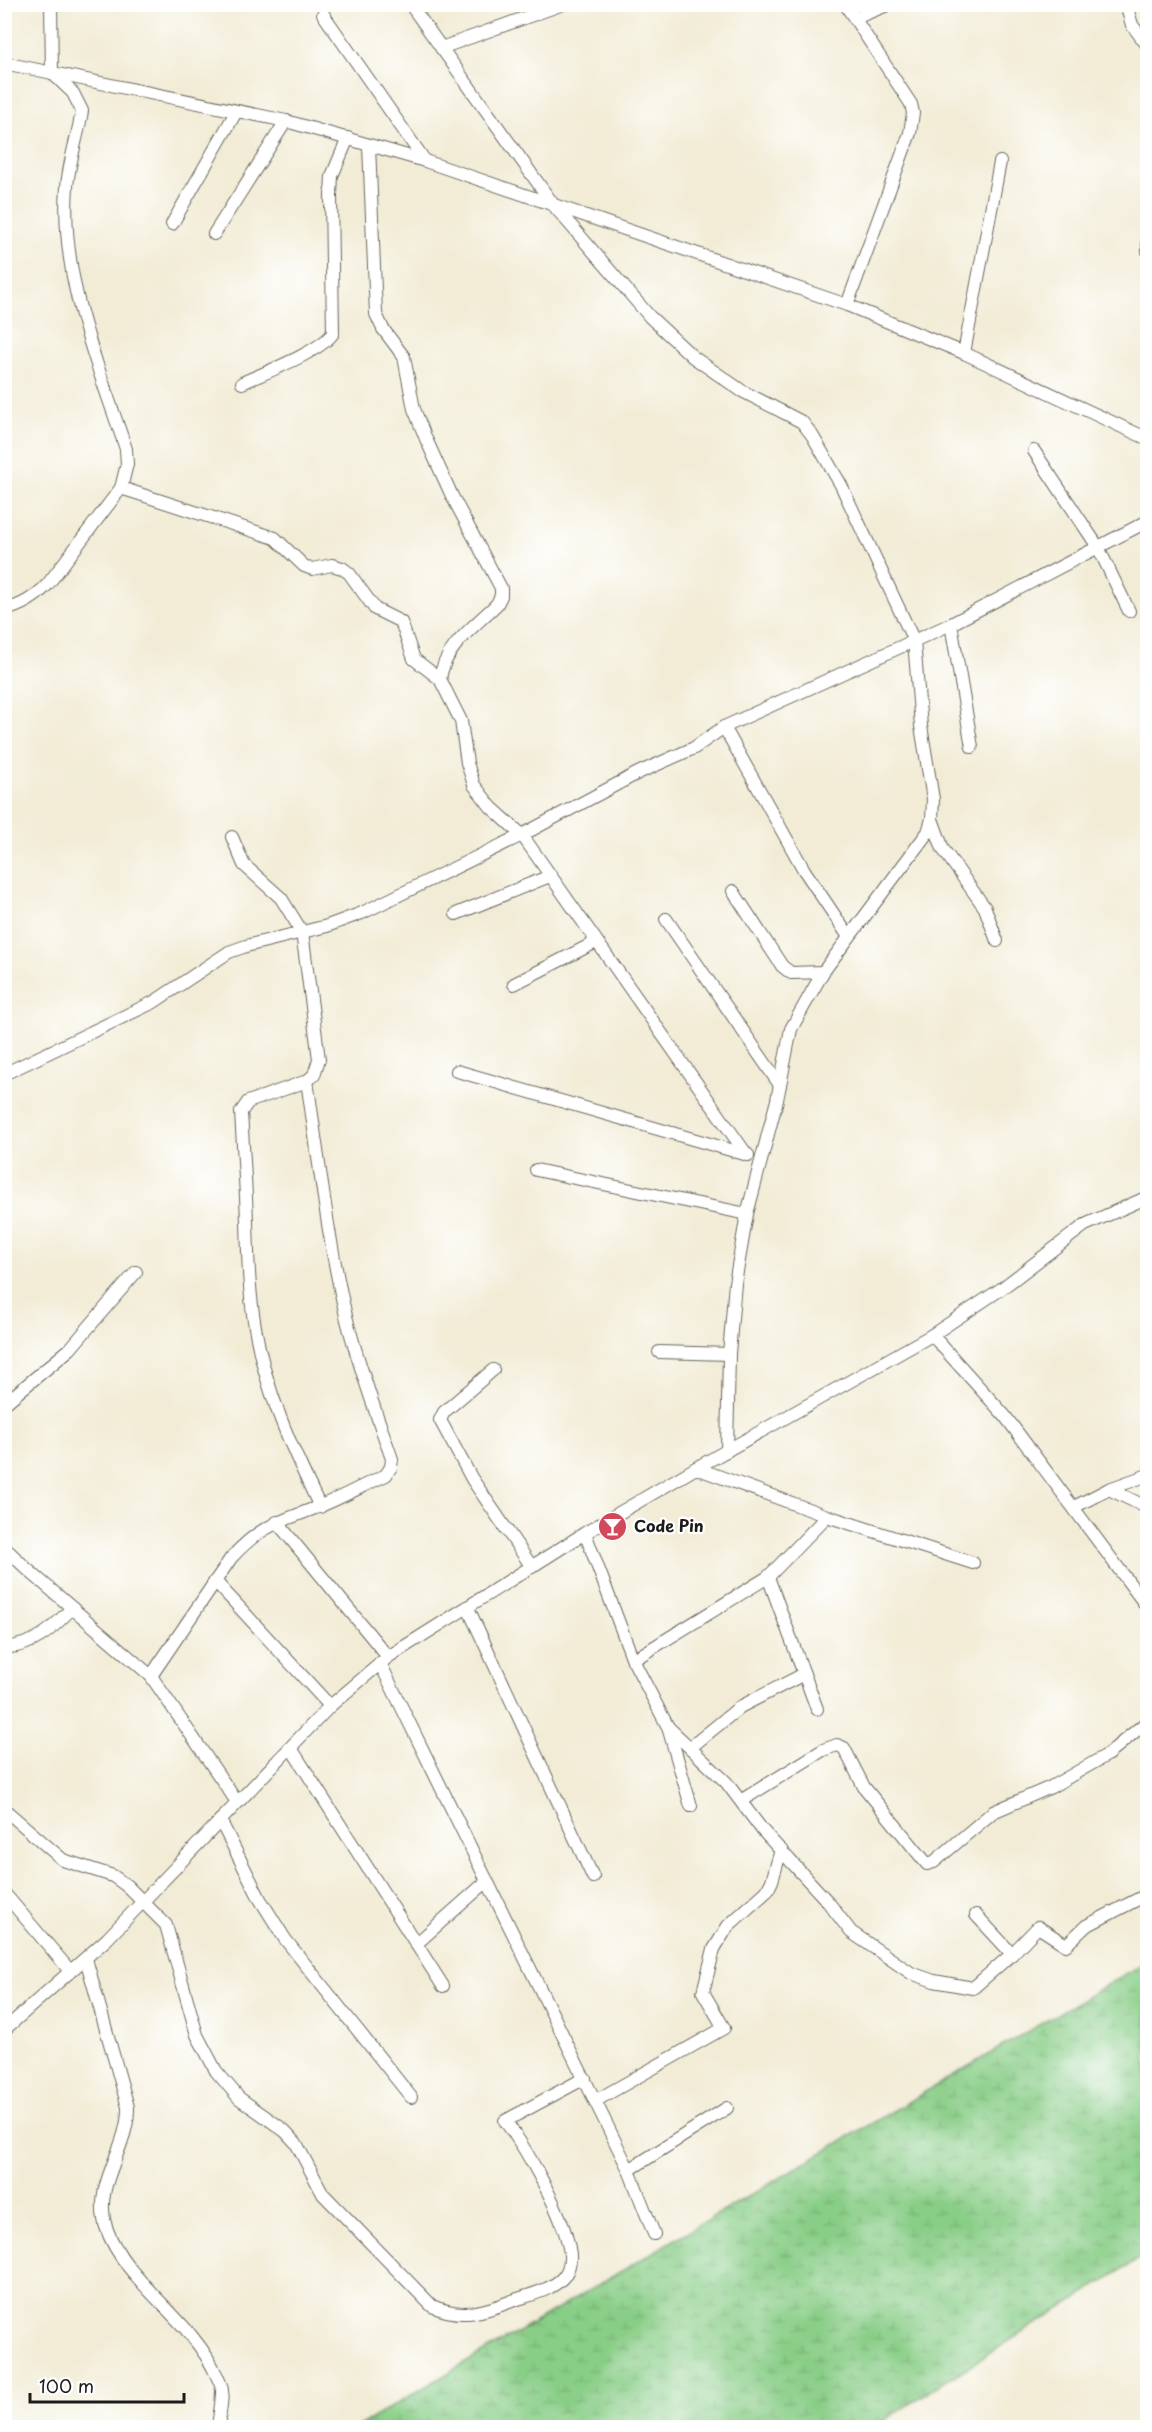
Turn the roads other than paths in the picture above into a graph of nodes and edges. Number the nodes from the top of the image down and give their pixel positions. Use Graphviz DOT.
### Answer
graph roads {
  1 [pos="51,4"];
  2 [pos="410,4"];
  3 [pos="563,4"];
  4 [pos="845,4"];
  5 [pos="890,4"];
  6 [pos="1126,4"];
  7 [pos="323,14"];
  8 [pos="855,18"];
  9 [pos="1148,46"];
  10 [pos="441,48"];
  11 [pos="4,63"];
  12 [pos="52,73"];
  13 [pos="236,112"];
  14 [pos="286,121"];
  15 [pos="348,138"];
  16 [pos="369,146"];
  17 [pos="425,161"];
  18 [pos="1000,162"];
  19 [pos="555,207"];
  20 [pos="172,225"];
  21 [pos="214,234"];
  22 [pos="1148,239"];
  23 [pos="1148,251"];
  24 [pos="847,306"];
  25 [pos="964,353"];
  26 [pos="242,383"];
  27 [pos="1148,439"];
  28 [pos="1034,451"];
  29 [pos="121,488"];
  30 [pos="1148,521"];
  31 [pos="1098,547"];
  32 [pos="4,610"];
  33 [pos="1129,611"];
  34 [pos="951,624"];
  35 [pos="914,642"];
  36 [pos="440,679"];
  37 [pos="724,727"];
  38 [pos="972,747"];
  39 [pos="932,819"];
  40 [pos="522,835"];
  41 [pos="232,837"];
  42 [pos="550,876"];
  43 [pos="733,891"];
  44 [pos="456,914"];
  45 [pos="666,919"];
  46 [pos="302,932"];
  47 [pos="849,937"];
  48 [pos="997,941"];
  49 [pos="596,942"];
  50 [pos="823,972"];
  51 [pos="514,984"];
  52 [pos="457,1071"];
  53 [pos="4,1074"];
  54 [pos="307,1081"];
  55 [pos="780,1085"];
  56 [pos="747,1155"];
  57 [pos="761,1157"];
  58 [pos="536,1170"];
  59 [pos="1148,1197"];
  60 [pos="747,1215"];
  61 [pos="136,1272"];
  62 [pos="932,1335"];
  63 [pos="659,1352"];
  64 [pos="729,1354"];
  65 [pos="493,1370"];
  66 [pos="4,1404"];
  67 [pos="727,1450"];
  68 [pos="696,1468"];
  69 [pos="1148,1475"];
  70 [pos="1109,1489"];
  71 [pos="320,1507"];
  72 [pos="1074,1507"];
  73 [pos="1148,1508"];
  74 [pos="827,1516"];
  75 [pos="277,1522"];
  76 [pos="585,1533"];
  77 [pos="4,1547"];
  78 [pos="973,1563"];
  79 [pos="532,1566"];
  80 [pos="768,1577"];
  81 [pos="215,1581"];
  82 [pos="72,1608"];
  83 [pos="468,1608"];
  84 [pos="1148,1608"];
  85 [pos="4,1648"];
  86 [pos="384,1660"];
  87 [pos="633,1660"];
  88 [pos="804,1674"];
  89 [pos="151,1676"];
  90 [pos="330,1707"];
  91 [pos="817,1709"];
  92 [pos="1148,1721"];
  93 [pos="668,1727"];
  94 [pos="691,1747"];
  95 [pos="291,1748"];
  96 [pos="742,1800"];
  97 [pos="237,1802"];
  98 [pos="691,1806"];
  99 [pos="4,1809"];
  100 [pos="220,1820"];
  101 [pos="781,1850"];
  102 [pos="593,1877"];
  103 [pos="486,1882"];
  104 [pos="4,1893"];
  105 [pos="1148,1894"];
  106 [pos="142,1902"];
  107 [pos="976,1915"];
  108 [pos="416,1944"];
  109 [pos="1012,1954"];
  110 [pos="86,1959"];
  111 [pos="71,1972"];
  112 [pos="443,1986"];
  113 [pos="4,2030"];
  114 [pos="585,2078"];
  115 [pos="411,2097"];
  116 [pos="595,2100"];
  117 [pos="727,2109"];
  118 [pos="629,2170"];
  119 [pos="654,2234"];
  120 [pos="218,2427"];
  1 -- 12 [label="street"];
  2 -- 10 [label="street"];
  3 -- 10 [label="street"];
  4 -- 8 [label="street"];
  5 -- 8 [label="street"];
  6 -- 9 [label="street"];
  7 -- 17 [label="street"];
  8 -- 24 [label="street"];
  10 -- 19 [label="street"];
  11 -- 12 [label="street"];
  12 -- 13 [label="street"];
  12 -- 29 [label="street"];
  13 -- 14 [label="street"];
  13 -- 20 [label="street"];
  14 -- 15 [label="street"];
  14 -- 21 [label="street"];
  15 -- 16 [label="street"];
  15 -- 26 [label="street"];
  16 -- 17 [label="street"];
  16 -- 36 [label="street"];
  17 -- 19 [label="street"];
  18 -- 25 [label="street"];
  19 -- 24 [label="street"];
  19 -- 35 [label="street"];
  22 -- 23 [label="street"];
  24 -- 25 [label="street"];
  25 -- 27 [label="street"];
  28 -- 31 [label="street"];
  29 -- 32 [label="street"];
  29 -- 36 [label="street"];
  30 -- 31 [label="street"];
  31 -- 33 [label="street"];
  31 -- 34 [label="street"];
  34 -- 35 [label="street"];
  34 -- 38 [label="street"];
  35 -- 37 [label="street"];
  35 -- 39 [label="street"];
  36 -- 40 [label="street"];
  37 -- 40 [label="street"];
  37 -- 47 [label="street"];
  39 -- 47 [label="street"];
  39 -- 48 [label="street"];
  40 -- 42 [label="street"];
  40 -- 46 [label="street"];
  41 -- 46 [label="street"];
  42 -- 44 [label="street"];
  42 -- 49 [label="street"];
  43 -- 50 [label="street"];
  45 -- 55 [label="street"];
  46 -- 53 [label="street"];
  46 -- 54 [label="street"];
  47 -- 50 [label="street"];
  49 -- 51 [label="street"];
  49 -- 56 [label="street"];
  50 -- 55 [label="street"];
  52 -- 56 [label="street"];
  54 -- 71 [label="street"];
  54 -- 71 [label="street"];
  55 -- 57 [label="street"];
  56 -- 57 [label="street"];
  57 -- 60 [label="street"];
  58 -- 60 [label="street"];
  59 -- 62 [label="street"];
  60 -- 64 [label="street"];
  61 -- 66 [label="street"];
  62 -- 67 [label="street"];
  62 -- 72 [label="street"];
  63 -- 64 [label="street"];
  64 -- 67 [label="street"];
  65 -- 79 [label="street"];
  67 -- 68 [label="street"];
  68 -- 74 [label="street"];
  68 -- 76 [label="street"];
  69 -- 70 [label="street"];
  70 -- 72 [label="street"];
  70 -- 73 [label="street"];
  71 -- 75 [label="street"];
  72 -- 84 [label="street"];
  74 -- 78 [label="street"];
  74 -- 80 [label="street"];
  75 -- 81 [label="street"];
  75 -- 86 [label="street"];
  76 -- 79 [label="street"];
  76 -- 87 [label="street"];
  77 -- 82 [label="street"];
  79 -- 83 [label="street"];
  80 -- 87 [label="street"];
  80 -- 88 [label="street"];
  81 -- 89 [label="street"];
  81 -- 90 [label="street"];
  82 -- 85 [label="street"];
  82 -- 89 [label="street"];
  83 -- 86 [label="street"];
  83 -- 102 [label="street"];
  86 -- 90 [label="street"];
  86 -- 103 [label="street"];
  87 -- 93 [label="street"];
  88 -- 91 [label="street"];
  88 -- 94 [label="street"];
  89 -- 97 [label="street"];
  90 -- 95 [label="street"];
  92 -- 96 [label="street"];
  93 -- 94 [label="street"];
  93 -- 98 [label="street"];
  94 -- 96 [label="street"];
  95 -- 97 [label="street"];
  95 -- 108 [label="street"];
  96 -- 101 [label="street"];
  97 -- 100 [label="street"];
  99 -- 106 [label="street"];
  100 -- 106 [label="street"];
  100 -- 115 [label="street"];
  101 -- 109 [label="street"];
  101 -- 116 [label="street"];
  103 -- 108 [label="street"];
  103 -- 114 [label="street"];
  104 -- 111 [label="street"];
  105 -- 109 [label="street"];
  106 -- 110 [label="street"];
  106 -- 114 [label="street"];
  107 -- 109 [label="street"];
  108 -- 112 [label="street"];
  110 -- 111 [label="street"];
  110 -- 120 [label="street"];
  111 -- 113 [label="street"];
  114 -- 116 [label="street"];
  116 -- 118 [label="street"];
  117 -- 118 [label="street"];
  118 -- 119 [label="street"];
}
